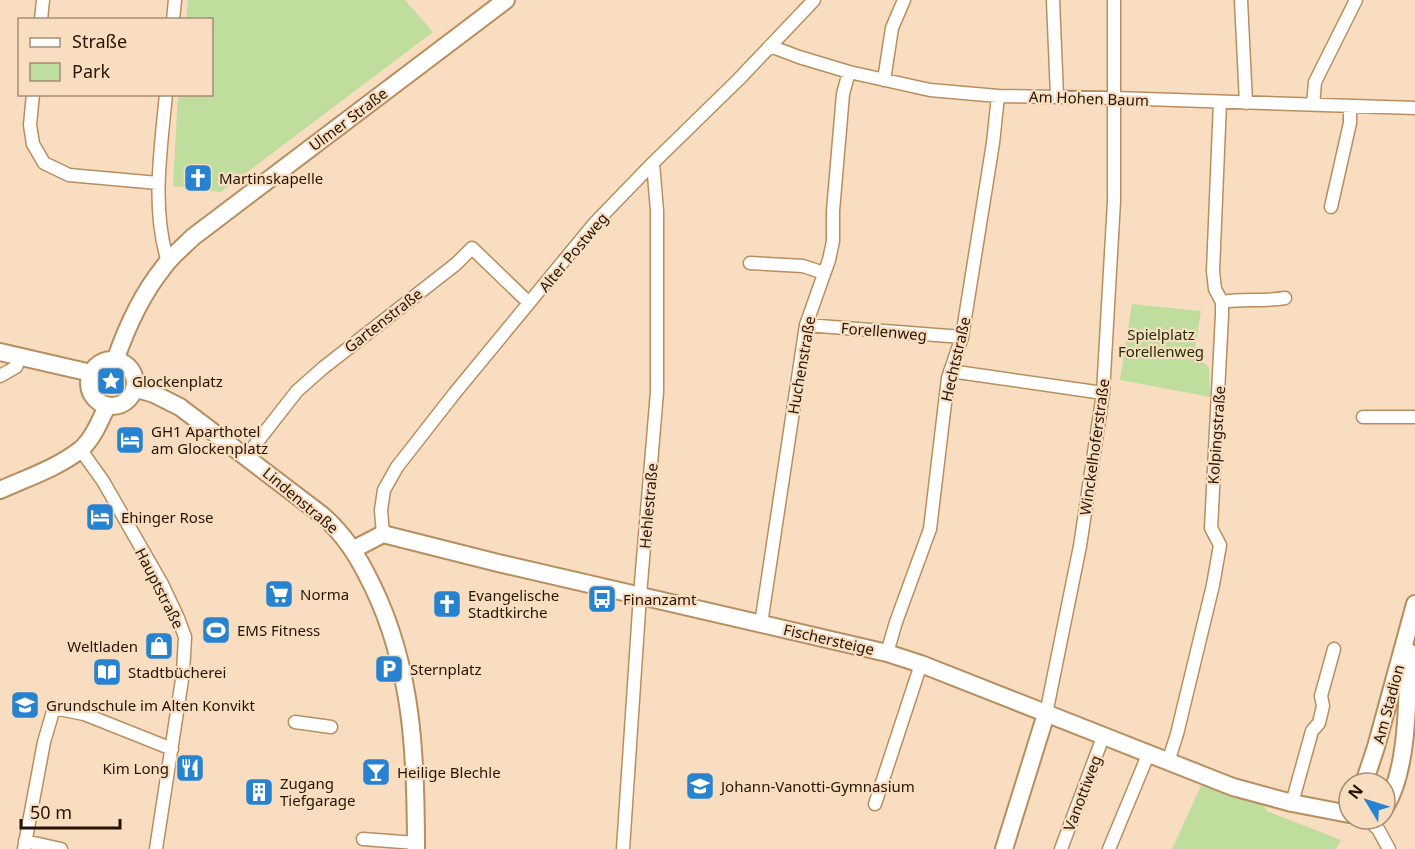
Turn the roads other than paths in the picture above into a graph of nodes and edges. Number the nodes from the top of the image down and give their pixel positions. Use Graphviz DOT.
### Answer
graph roads {
  1 [pos="43,0"];
  2 [pos="175,0"];
  3 [pos="506,0"];
  4 [pos="814,0"];
  5 [pos="904,0"];
  6 [pos="1053,0"];
  7 [pos="1114,0"];
  8 [pos="1241,0"];
  9 [pos="1356,0"];
  10 [pos="41,18"];
  11 [pos="173,18"];
  12 [pos="770,46"];
  13 [pos="849,72"];
  14 [pos="884,80"];
  15 [pos="33,96"];
  16 [pos="166,96"];
  17 [pos="998,96"];
  18 [pos="1057,96"];
  19 [pos="1115,98"];
  20 [pos="1220,102"];
  21 [pos="1246,103"];
  22 [pos="1312,105"];
  23 [pos="1350,106"];
  24 [pos="1415,108"];
  25 [pos="653,163"];
  26 [pos="158,183"];
  27 [pos="1331,207"];
  28 [pos="168,262"];
  29 [pos="750,263"];
  30 [pos="824,273"];
  31 [pos="1284,298"];
  32 [pos="1222,302"];
  33 [pos="529,303"];
  34 [pos="806,324"];
  35 [pos="962,337"];
  36 [pos="0,352"];
  37 [pos="20,357"];
  38 [pos="115,361"];
  39 [pos="950,371"];
  40 [pos="91,373"];
  41 [pos="0,376"];
  42 [pos="134,388"];
  43 [pos="1103,393"];
  44 [pos="107,406"];
  45 [pos="1364,417"];
  46 [pos="1415,417"];
  47 [pos="80,449"];
  48 [pos="247,455"];
  49 [pos="0,490"];
  50 [pos="383,534"];
  51 [pos="354,549"];
  52 [pos="640,595"];
  53 [pos="1415,604"];
  54 [pos="760,624"];
  55 [pos="1410,625"];
  56 [pos="1334,649"];
  57 [pos="887,652"];
  58 [pos="921,664"];
  59 [pos="1046,714"];
  60 [pos="296,722"];
  61 [pos="331,727"];
  62 [pos="1103,737"];
  63 [pos="172,749"];
  64 [pos="1148,755"];
  65 [pos="1168,762"];
  66 [pos="1368,771"];
  67 [pos="1397,782"];
  68 [pos="1292,803"];
  69 [pos="875,804"];
  70 [pos="1337,810"];
  71 [pos="1378,831"];
  72 [pos="363,839"];
  73 [pos="24,845"];
  74 [pos="416,846"];
  75 [pos="61,849"];
  76 [pos="156,849"];
  77 [pos="623,849"];
  78 [pos="1004,849"];
  79 [pos="1061,849"];
  80 [pos="1109,849"];
  81 [pos="1389,849"];
  1 -- 10 [label="street"];
  2 -- 11 [label="street"];
  3 -- 28 [label="street, Ulmer Straße"];
  4 -- 12 [label="street, Alter Postweg"];
  5 -- 14 [label="street"];
  6 -- 18 [label="street"];
  7 -- 19 [label="street, Winckelhoferstraße"];
  8 -- 21 [label="street"];
  9 -- 22 [label="street"];
  12 -- 13 [label="street, Am Hohen Baum"];
  12 -- 25 [label="street, Alter Postweg"];
  13 -- 14 [label="street, Am Hohen Baum"];
  13 -- 30 [label="street, Huchenstraße"];
  14 -- 17 [label="street, Am Hohen Baum"];
  15 -- 26 [label="street"];
  16 -- 26 [label="street"];
  17 -- 18 [label="street, Am Hohen Baum"];
  17 -- 35 [label="street, Hechtstraße"];
  18 -- 19 [label="street, Am Hohen Baum"];
  19 -- 20 [label="street, Am Hohen Baum"];
  19 -- 43 [label="street, Winckelhoferstraße"];
  20 -- 21 [label="street, Am Hohen Baum"];
  20 -- 32 [label="street, Kolpingstraße"];
  21 -- 22 [label="street, Am Hohen Baum"];
  22 -- 23 [label="street, Am Hohen Baum"];
  23 -- 24 [label="street, Am Hohen Baum"];
  23 -- 27 [label="street"];
  25 -- 33 [label="street, Alter Postweg"];
  25 -- 52 [label="street, Hehlestraße"];
  26 -- 28 [label="street"];
  28 -- 38 [label="street, Ulmer Straße"];
  29 -- 30 [label="street"];
  30 -- 34 [label="street, Huchenstraße"];
  31 -- 32 [label="street"];
  32 -- 65 [label="street, Kolpingstraße"];
  33 -- 48 [label="street, Gartenstraße"];
  33 -- 50 [label="street, Alter Postweg"];
  34 -- 35 [label="street, Forellenweg"];
  34 -- 54 [label="street, Huchenstraße"];
  35 -- 39 [label="street, Hechtstraße"];
  36 -- 37 [label="street"];
  37 -- 40 [label="street"];
  37 -- 41 [label="street"];
  38 -- 40 [label="street"];
  38 -- 42 [label="street"];
  39 -- 43 [label="street"];
  39 -- 57 [label="street, Hechtstraße"];
  40 -- 44 [label="street"];
  42 -- 44 [label="street"];
  42 -- 48 [label="street, Lindenstraße"];
  43 -- 59 [label="street, Winckelhoferstraße"];
  44 -- 47 [label="street"];
  45 -- 46 [label="street"];
  47 -- 49 [label="street"];
  47 -- 63 [label="street, Hauptstraße"];
  48 -- 51 [label="street, Lindenstraße"];
  50 -- 51 [label="street"];
  50 -- 52 [label="street, Fischersteige"];
  51 -- 74 [label="street, Lindenstraße"];
  52 -- 54 [label="street, Fischersteige"];
  52 -- 77 [label="street, Hehlestraße"];
  53 -- 55 [label="street, Am Stadion"];
  54 -- 57 [label="street, Fischersteige"];
  55 -- 66 [label="street, Am Stadion"];
  55 -- 67 [label="street, Am Stadion"];
  56 -- 68 [label="street"];
  57 -- 58 [label="street, Fischersteige"];
  58 -- 59 [label="street, Fischersteige"];
  58 -- 69 [label="street"];
  59 -- 62 [label="street, Fischersteige"];
  59 -- 78 [label="street, Winckelhoferstraße"];
  60 -- 61 [label="street"];
  62 -- 64 [label="street, Fischersteige"];
  62 -- 79 [label="street, Vanottiweg"];
  63 -- 73 [label="street"];
  63 -- 76 [label="street, Hauptstraße"];
  64 -- 65 [label="street, Fischersteige"];
  64 -- 80 [label="street"];
  65 -- 68 [label="street, Fischersteige"];
  68 -- 70 [label="street, Fischersteige"];
  71 -- 81 [label="street"];
  72 -- 74 [label="street"];
  73 -- 75 [label="street"];
}
